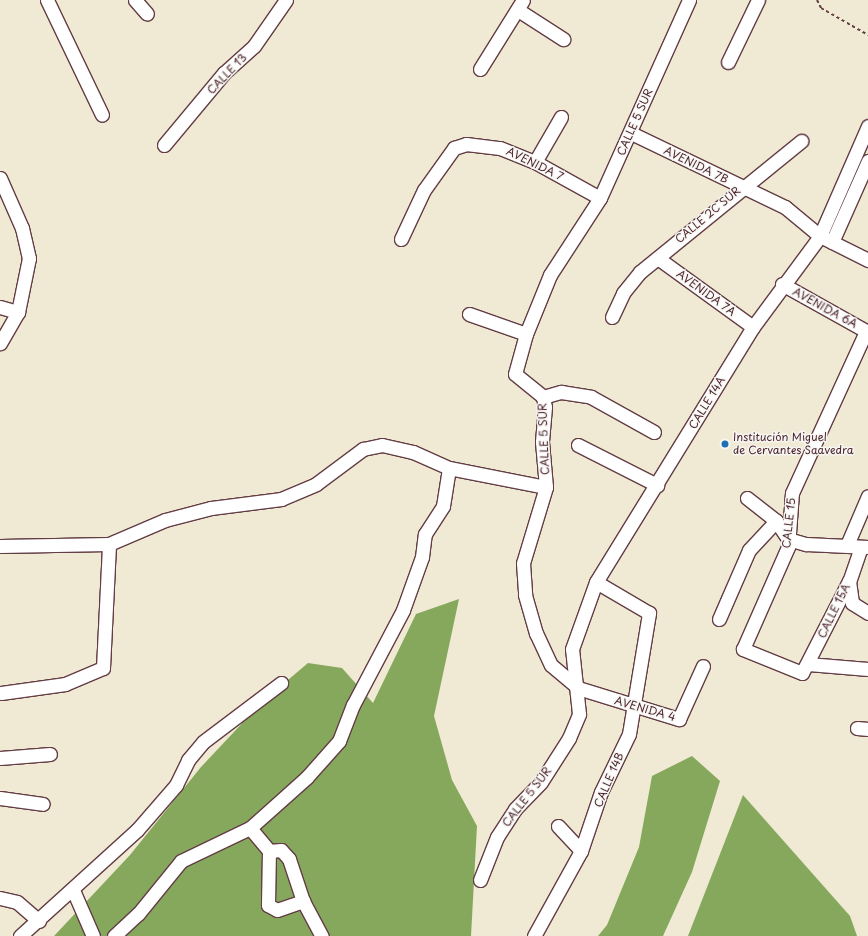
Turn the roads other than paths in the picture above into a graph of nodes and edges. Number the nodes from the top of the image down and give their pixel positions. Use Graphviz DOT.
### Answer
graph roads {
  1 [pos="47,0"];
  2 [pos="135,0"];
  3 [pos="286,0"];
  4 [pos="689,0"];
  5 [pos="758,0"];
  6 [pos="520,5"];
  7 [pos="147,14"];
  8 [pos="563,39"];
  9 [pos="728,62"];
  10 [pos="480,69"];
  11 [pos="102,115"];
  12 [pos="561,117"];
  13 [pos="868,126"];
  14 [pos="631,133"];
  15 [pos="801,141"];
  16 [pos="164,145"];
  17 [pos="868,161"];
  18 [pos="535,162"];
  19 [pos="0,178"];
  20 [pos="741,187"];
  21 [pos="600,198"];
  22 [pos="5,206"];
  23 [pos="820,236"];
  24 [pos="401,240"];
  25 [pos="832,242"];
  26 [pos="659,259"];
  27 [pos="868,260"];
  28 [pos="782,284"];
  29 [pos="0,307"];
  30 [pos="18,312"];
  31 [pos="470,314"];
  32 [pos="612,317"];
  33 [pos="753,327"];
  34 [pos="867,331"];
  35 [pos="526,334"];
  36 [pos="0,343"];
  37 [pos="543,397"];
  38 [pos="654,432"];
  39 [pos="578,445"];
  40 [pos="449,468"];
  41 [pos="546,486"];
  42 [pos="657,486"];
  43 [pos="868,496"];
  44 [pos="747,498"];
  45 [pos="776,521"];
  46 [pos="788,539"];
  47 [pos="109,544"];
  48 [pos="847,545"];
  49 [pos="0,546"];
  50 [pos="864,547"];
  51 [pos="849,581"];
  52 [pos="596,582"];
  53 [pos="868,613"];
  54 [pos="719,619"];
  55 [pos="703,666"];
  56 [pos="805,668"];
  57 [pos="868,669"];
  58 [pos="281,683"];
  59 [pos="578,688"];
  60 [pos="1,693"];
  61 [pos="631,707"];
  62 [pos="50,754"];
  63 [pos="0,758"];
  64 [pos="0,798"];
  65 [pos="43,804"];
  66 [pos="558,826"];
  67 [pos="250,828"];
  68 [pos="269,851"];
  69 [pos="581,851"];
  70 [pos="480,880"];
  71 [pos="73,890"];
  72 [pos="0,898"];
  73 [pos="302,901"];
  74 [pos="30,930"];
  75 [pos="93,936"];
  76 [pos="114,936"];
  77 [pos="322,936"];
  78 [pos="534,936"];
  1 -- 11 [label="street"];
  2 -- 7 [label="street"];
  3 -- 16 [label="street, CALLE 13"];
  4 -- 14 [label="street, CALLE 5 SUR"];
  5 -- 9 [label="street"];
  6 -- 8 [label="street"];
  6 -- 10 [label="street"];
  12 -- 18 [label="street"];
  13 -- 23 [label="street, CALLE 14A"];
  14 -- 20 [label="street, AVENIDA 7B"];
  14 -- 21 [label="street, CALLE 5 SUR"];
  15 -- 20 [label="street, CALLE 2C SUR"];
  17 -- 25 [label="street"];
  18 -- 21 [label="street, AVENIDA 7"];
  18 -- 24 [label="street, AVENIDA 7"];
  19 -- 22 [label="street"];
  20 -- 23 [label="street, AVENIDA 7B"];
  20 -- 26 [label="street, CALLE 2C SUR"];
  21 -- 35 [label="street, CALLE 5 SUR"];
  22 -- 30 [label="street"];
  23 -- 25 [label="street"];
  23 -- 28 [label="street, CALLE 14A"];
  25 -- 27 [label="street"];
  26 -- 32 [label="street, CALLE 2C SUR"];
  26 -- 33 [label="street, AVENIDA 7A"];
  28 -- 33 [label="street, CALLE 14A"];
  28 -- 34 [label="street, AVENIDA 6A"];
  29 -- 30 [label="street"];
  30 -- 36 [label="street"];
  31 -- 35 [label="street"];
  33 -- 42 [label="street, CALLE 14A"];
  34 -- 46 [label="street, CALLE 15"];
  35 -- 37 [label="street, CALLE 5 SUR"];
  37 -- 38 [label="street"];
  37 -- 41 [label="street, CALLE 5 SUR"];
  39 -- 42 [label="street"];
  40 -- 41 [label="street"];
  40 -- 47 [label="street"];
  40 -- 67 [label="street"];
  41 -- 59 [label="street, CALLE 5 SUR"];
  42 -- 52 [label="street, CALLE 14A"];
  43 -- 48 [label="street"];
  44 -- 45 [label="street"];
  45 -- 46 [label="street"];
  45 -- 54 [label="street"];
  46 -- 48 [label="street"];
  46 -- 56 [label="street, CALLE 15"];
  47 -- 49 [label="street"];
  47 -- 60 [label="street"];
  48 -- 50 [label="street"];
  50 -- 51 [label="street, CALLE 15A"];
  51 -- 53 [label="street"];
  51 -- 56 [label="street, CALLE 15A"];
  52 -- 59 [label="street, CALLE 14A"];
  52 -- 61 [label="street, CALLE 14B"];
  55 -- 61 [label="street, AVENIDA 4"];
  56 -- 57 [label="street"];
  58 -- 71 [label="street"];
  59 -- 61 [label="street, AVENIDA 4"];
  59 -- 70 [label="street, CALLE 5 SUR"];
  61 -- 69 [label="street, CALLE 14B"];
  62 -- 63 [label="street"];
  64 -- 65 [label="street"];
  66 -- 69 [label="street"];
  67 -- 68 [label="street"];
  67 -- 76 [label="street"];
  68 -- 73 [label="street"];
  68 -- 73 [label="street"];
  69 -- 78 [label="street, CALLE 14B"];
  71 -- 74 [label="street"];
  71 -- 75 [label="street"];
  72 -- 74 [label="street"];
  73 -- 77 [label="street"];
}
